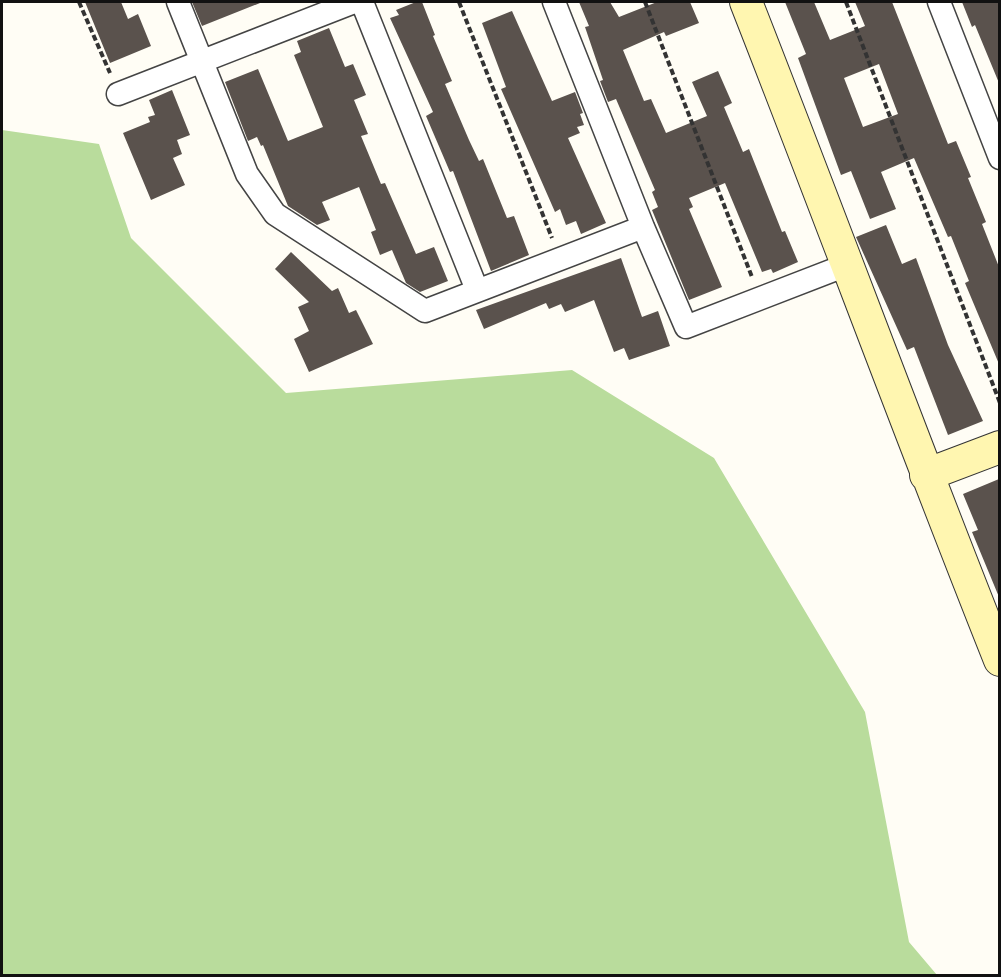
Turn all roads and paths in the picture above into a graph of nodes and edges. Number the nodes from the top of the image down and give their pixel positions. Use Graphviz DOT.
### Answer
graph roads {
  1 [pos="79,2"];
  2 [pos="178,2"];
  3 [pos="354,2"];
  4 [pos="362,2"];
  5 [pos="459,2"];
  6 [pos="554,2"];
  7 [pos="645,2"];
  8 [pos="746,2"];
  9 [pos="846,2"];
  10 [pos="939,2"];
  11 [pos="202,61"];
  12 [pos="118,93"];
  13 [pos="999,158"];
  14 [pos="643,227"];
  15 [pos="560,259"];
  16 [pos="849,264"];
  17 [pos="477,290"];
  18 [pos="760,297"];
  19 [pos="999,403"];
  20 [pos="999,447"];
  21 [pos="926,474"];
  22 [pos="999,660"];
  1 -- 12 [label="path"];
  2 -- 11 [label="street"];
  3 -- 11 [label="street"];
  4 -- 17 [label="street"];
  5 -- 15 [label="path"];
  6 -- 14 [label="street"];
  7 -- 18 [label="path"];
  8 -- 16 [label="street"];
  9 -- 19 [label="path"];
  10 -- 13 [label="street"];
  11 -- 12 [label="street"];
  11 -- 17 [label="street"];
  14 -- 15 [label="street"];
  14 -- 18 [label="street"];
  15 -- 17 [label="street"];
  16 -- 18 [label="street"];
  16 -- 21 [label="street"];
  20 -- 21 [label="street"];
  21 -- 22 [label="street"];
}
